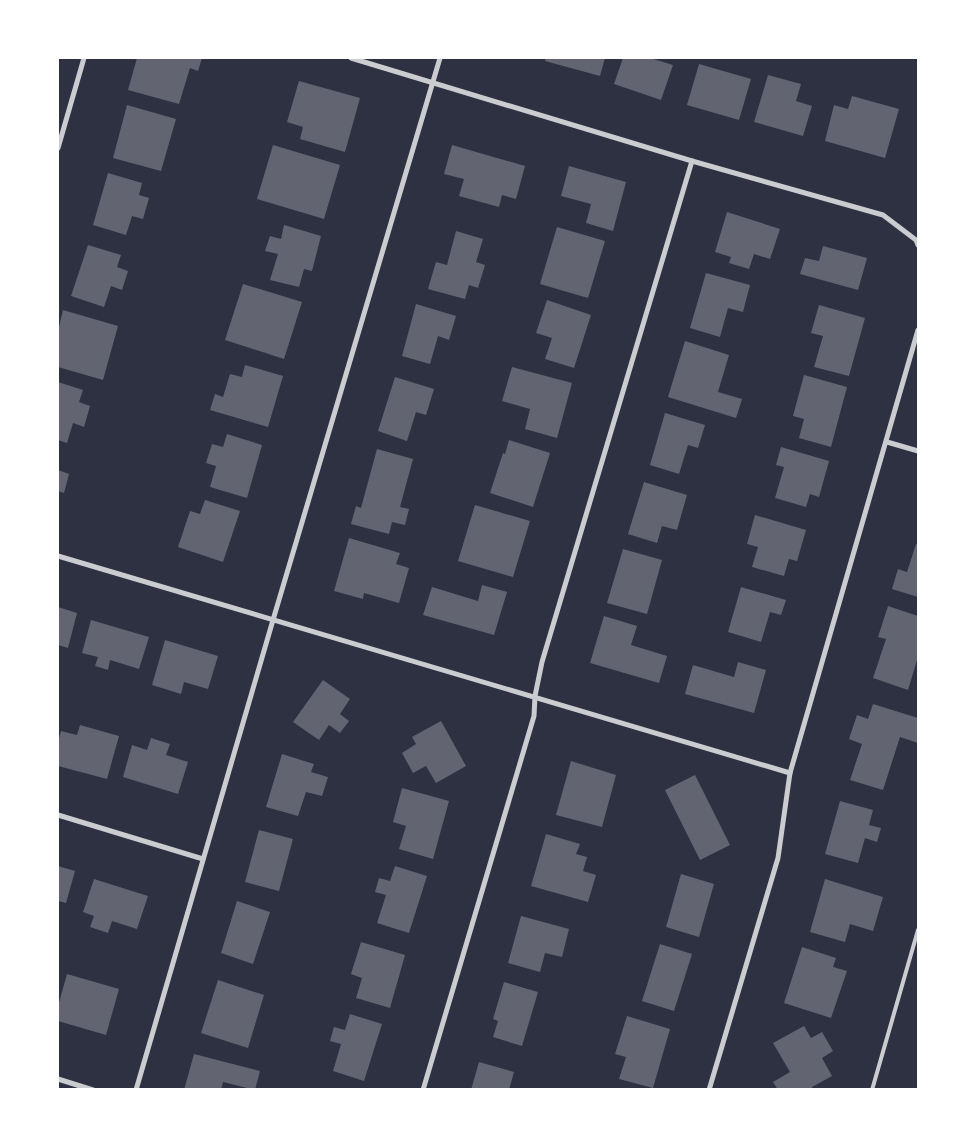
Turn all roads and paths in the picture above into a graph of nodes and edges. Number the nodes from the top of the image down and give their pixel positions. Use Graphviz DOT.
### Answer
graph roads {
  1 [pos="84,58"];
  2 [pos="351,58"];
  3 [pos="440,58"];
  4 [pos="433,82"];
  5 [pos="58,148"];
  6 [pos="692,161"];
  7 [pos="918,243"];
  8 [pos="918,330"];
  9 [pos="887,442"];
  10 [pos="918,451"];
  11 [pos="58,556"];
  12 [pos="273,620"];
  13 [pos="535,696"];
  14 [pos="790,773"];
  15 [pos="58,815"];
  16 [pos="203,859"];
  17 [pos="918,930"];
  18 [pos="58,1079"];
  19 [pos="93,1090"];
  20 [pos="136,1090"];
  21 [pos="424,1090"];
  22 [pos="710,1090"];
  23 [pos="872,1090"];
  1 -- 5 [label="street"];
  2 -- 4 [label="street"];
  3 -- 4 [label="street"];
  4 -- 6 [label="street"];
  4 -- 12 [label="street"];
  6 -- 7 [label="street"];
  6 -- 13 [label="street"];
  8 -- 9 [label="street"];
  9 -- 10 [label="street"];
  9 -- 14 [label="street"];
  11 -- 12 [label="street"];
  12 -- 13 [label="street"];
  12 -- 16 [label="street"];
  13 -- 14 [label="street"];
  13 -- 21 [label="street"];
  14 -- 22 [label="street"];
  15 -- 16 [label="street"];
  16 -- 20 [label="street"];
  17 -- 23 [label="lane"];
  18 -- 19 [label="street"];
}
